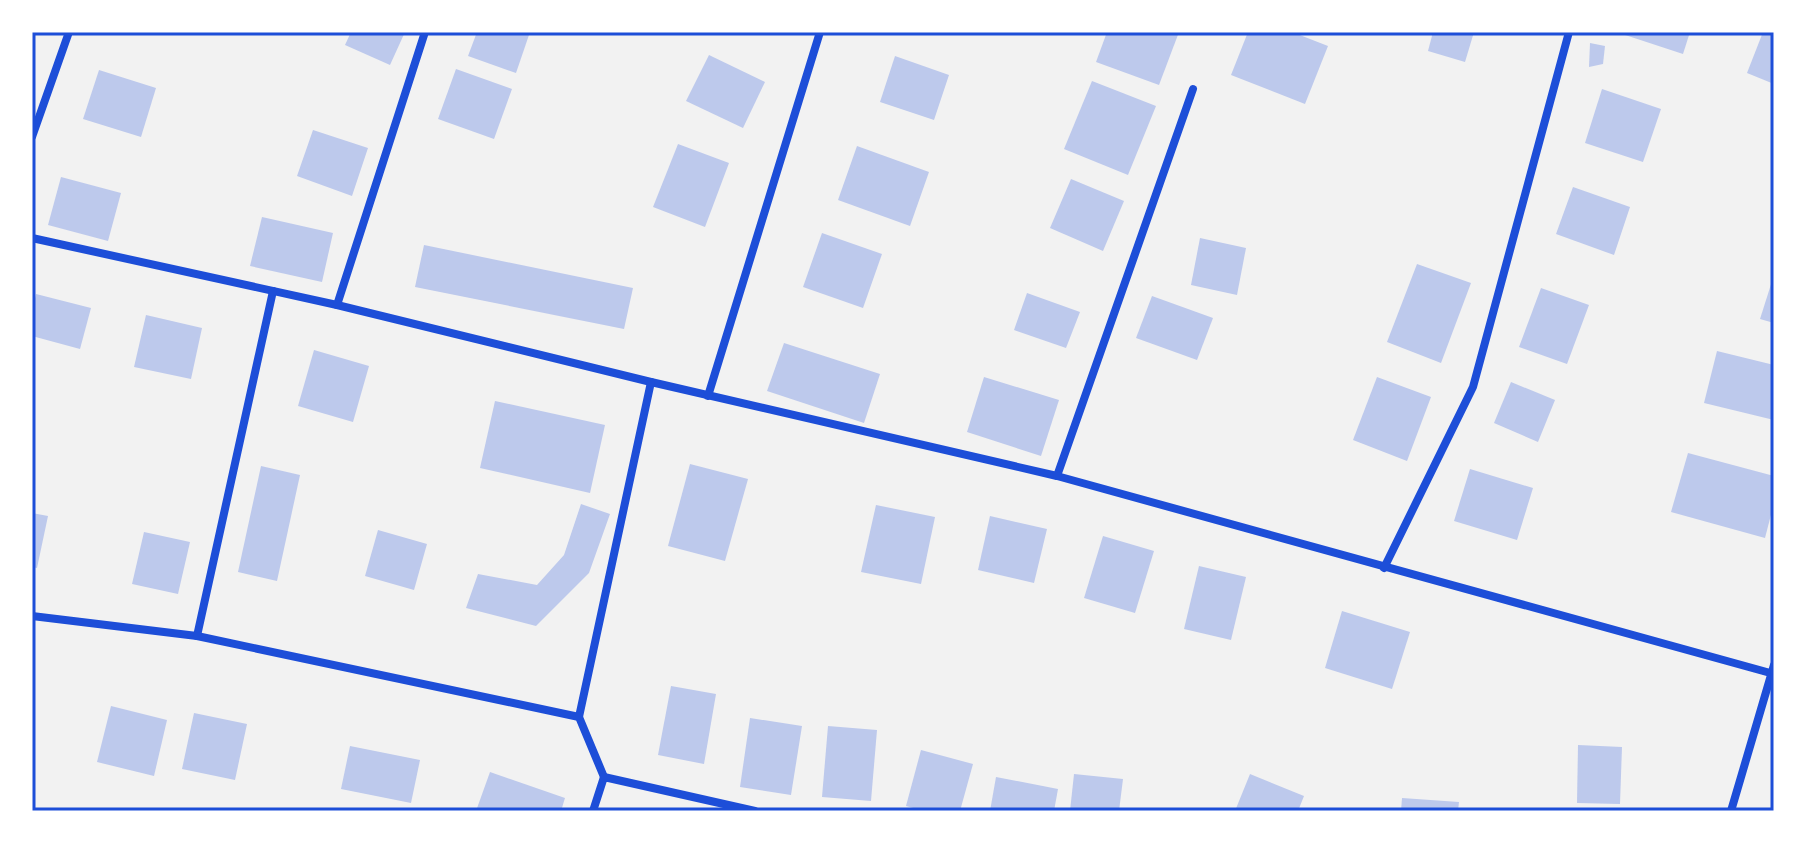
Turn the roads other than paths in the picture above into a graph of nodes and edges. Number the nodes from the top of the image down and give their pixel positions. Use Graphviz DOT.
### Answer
graph roads {
  1 [pos="69,32"];
  2 [pos="425,32"];
  3 [pos="820,32"];
  4 [pos="1569,32"];
  5 [pos="1193,89"];
  6 [pos="32,137"];
  7 [pos="32,238"];
  8 [pos="273,291"];
  9 [pos="337,305"];
  10 [pos="651,382"];
  11 [pos="708,396"];
  12 [pos="1057,476"];
  13 [pos="1384,568"];
  14 [pos="32,616"];
  15 [pos="197,636"];
  16 [pos="1773,671"];
  17 [pos="579,717"];
  18 [pos="604,777"];
  19 [pos="593,811"];
  20 [pos="755,811"];
  21 [pos="1731,811"];
  1 -- 6 [label="street"];
  2 -- 9 [label="street"];
  3 -- 11 [label="street"];
  4 -- 13 [label="street"];
  5 -- 12 [label="street"];
  7 -- 8 [label="street"];
  8 -- 9 [label="street"];
  8 -- 15 [label="street"];
  9 -- 10 [label="street"];
  10 -- 11 [label="street"];
  10 -- 17 [label="street"];
  11 -- 12 [label="street"];
  12 -- 13 [label="street"];
  13 -- 16 [label="street"];
  14 -- 15 [label="street"];
  15 -- 17 [label="street"];
  16 -- 21 [label="street"];
  17 -- 18 [label="street"];
  18 -- 19 [label="street"];
  18 -- 20 [label="street"];
}
